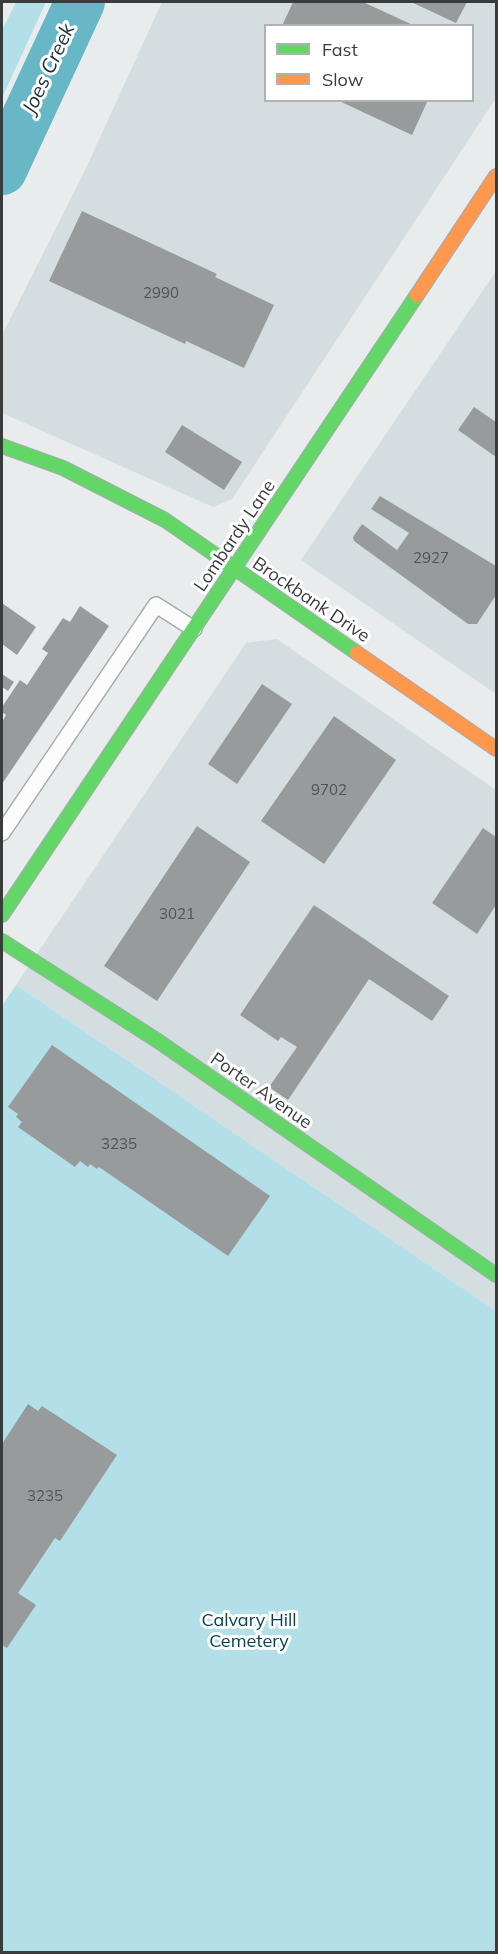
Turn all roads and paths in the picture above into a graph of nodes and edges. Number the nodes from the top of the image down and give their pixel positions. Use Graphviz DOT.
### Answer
graph roads {
  1 [pos="496,176"];
  2 [pos="2,446"];
  3 [pos="234,569"];
  4 [pos="194,629"];
  5 [pos="496,749"];
  6 [pos="2,832"];
  7 [pos="2,915"];
  8 [pos="2,941"];
  9 [pos="496,1275"];
  1 -- 3 [label="street, Lombardy Lane"];
  2 -- 3 [label="street, Brockbank Drive"];
  3 -- 4 [label="street, Lombardy Lane"];
  3 -- 5 [label="street, Brockbank Drive"];
  4 -- 6 [label="lane"];
  4 -- 7 [label="street, Lombardy Lane"];
  8 -- 9 [label="street, Porter Avenue"];
}
